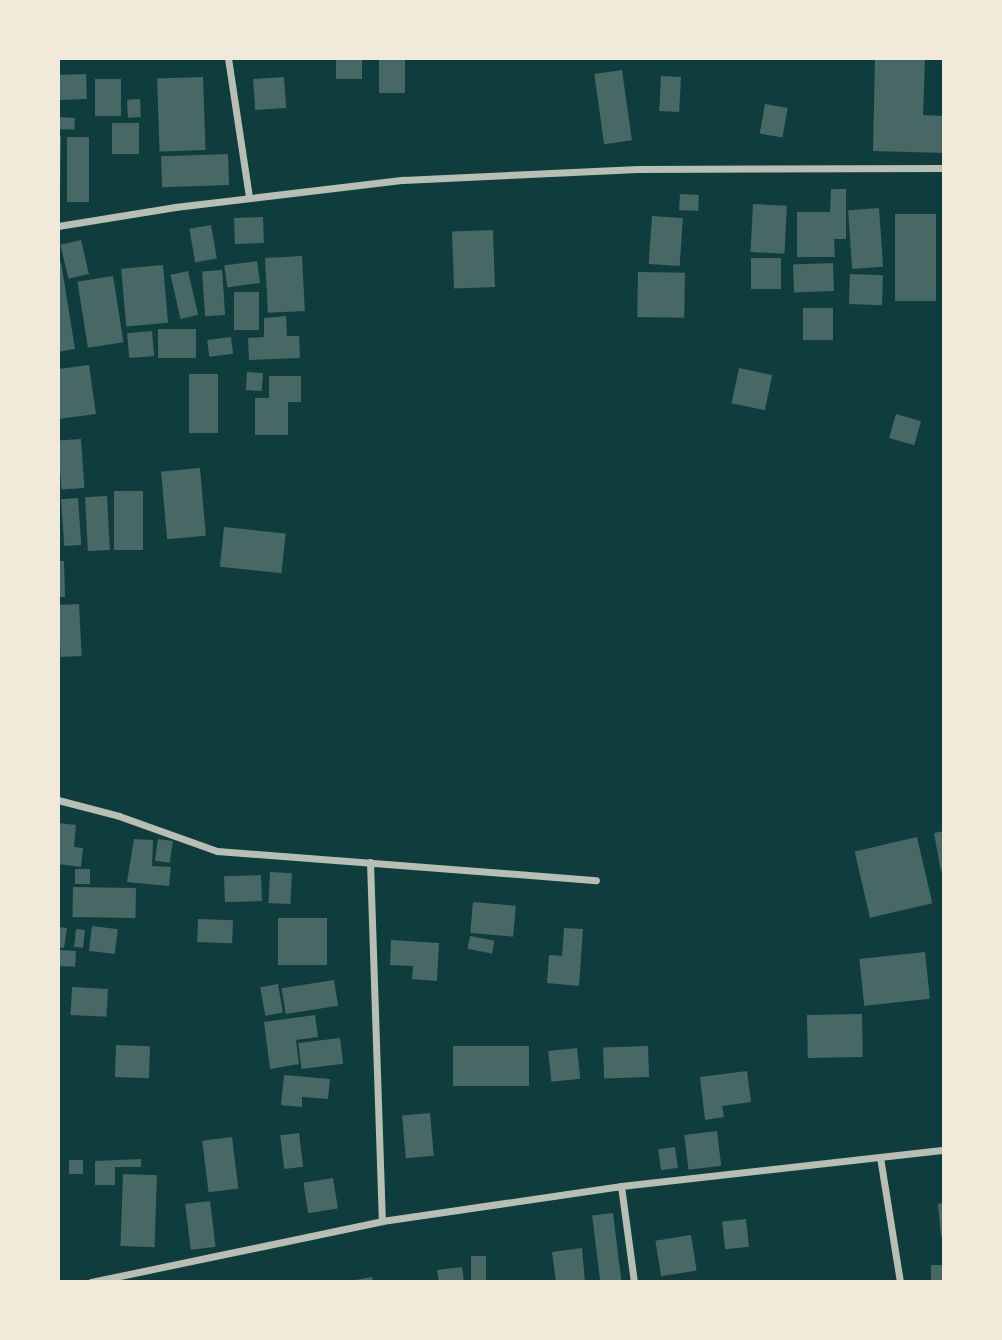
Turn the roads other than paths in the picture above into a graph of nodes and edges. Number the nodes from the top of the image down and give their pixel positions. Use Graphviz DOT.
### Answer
graph roads {
  1 [pos="228,58"];
  2 [pos="944,168"];
  3 [pos="249,197"];
  4 [pos="58,226"];
  5 [pos="58,800"];
  6 [pos="370,862"];
  7 [pos="596,880"];
  8 [pos="944,1150"];
  9 [pos="880,1157"];
  10 [pos="621,1186"];
  11 [pos="383,1221"];
  12 [pos="91,1282"];
  13 [pos="635,1282"];
  14 [pos="900,1282"];
  1 -- 3 [label="street"];
  2 -- 3 [label="street"];
  3 -- 4 [label="street"];
  5 -- 6 [label="street"];
  6 -- 7 [label="street"];
  6 -- 11 [label="street"];
  8 -- 9 [label="street"];
  9 -- 10 [label="street"];
  9 -- 14 [label="street"];
  10 -- 11 [label="street"];
  10 -- 13 [label="street"];
  11 -- 12 [label="street"];
}
